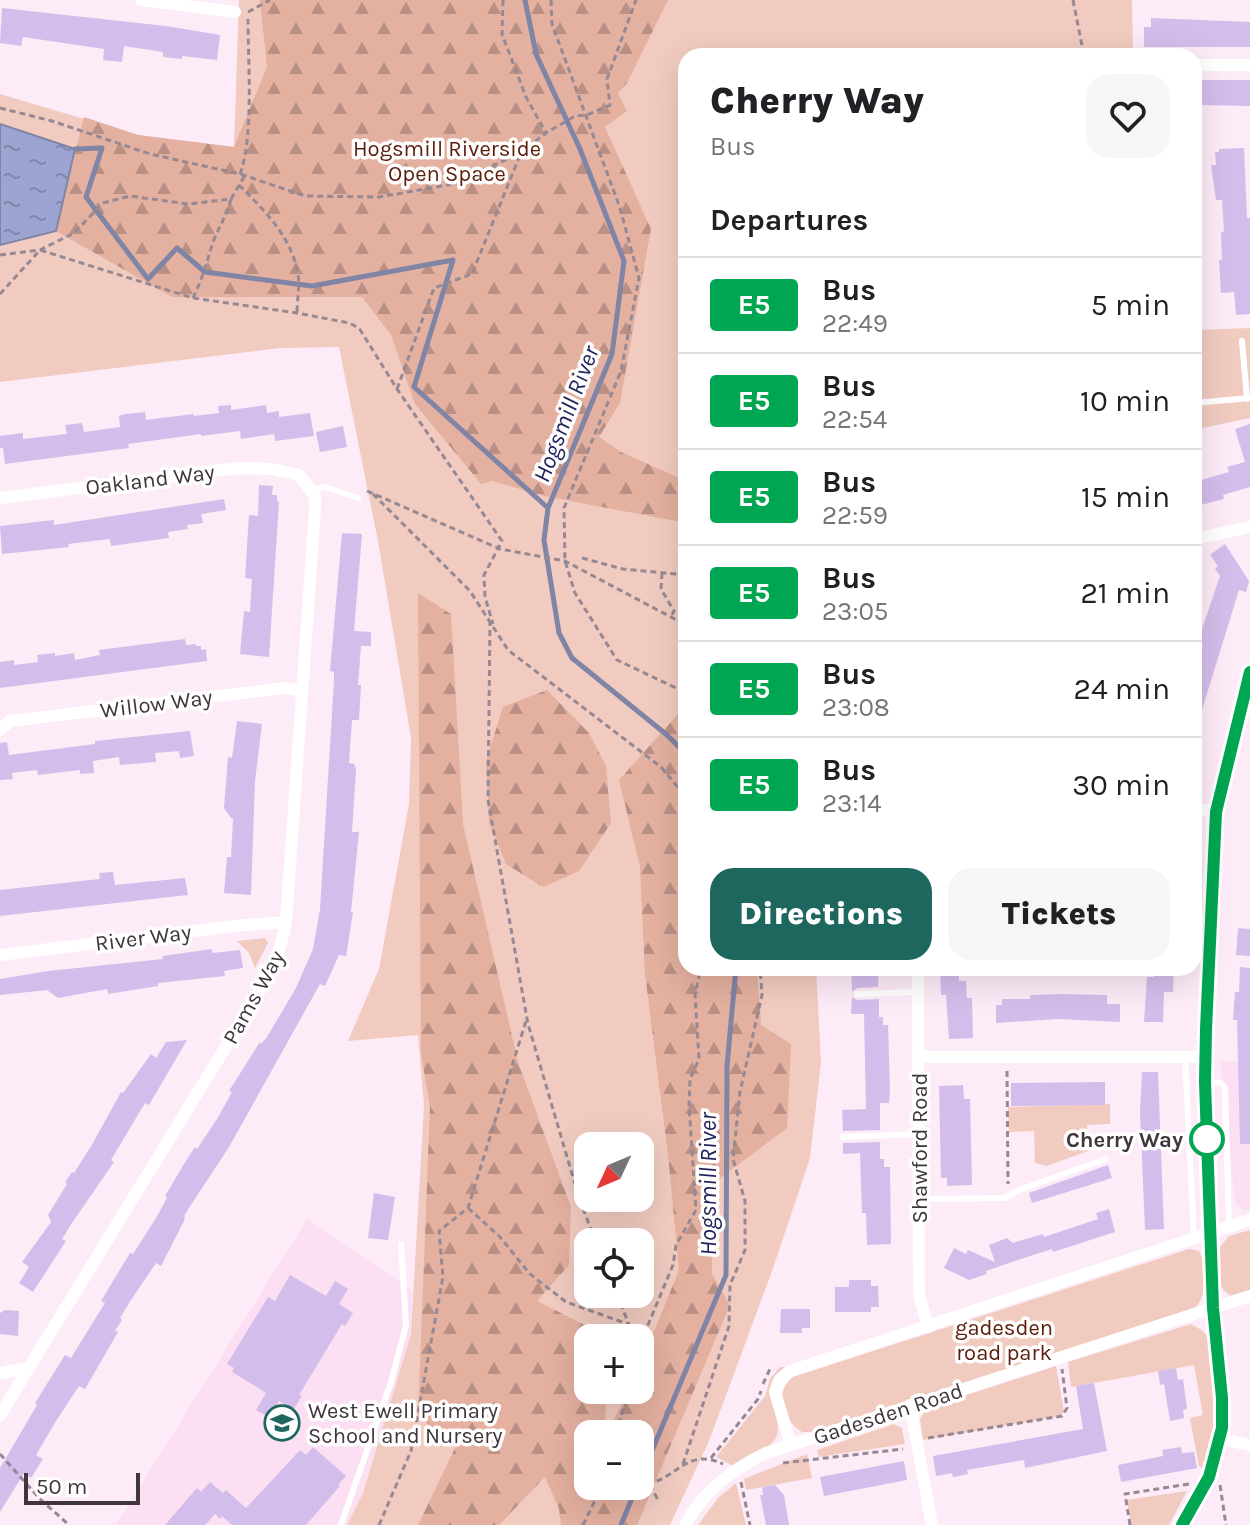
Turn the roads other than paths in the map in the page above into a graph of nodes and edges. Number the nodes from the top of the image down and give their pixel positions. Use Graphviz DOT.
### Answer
graph roads {
  1 [pos="141,0"];
  2 [pos="235,12"];
  3 [pos="1202,65"];
  4 [pos="1250,65"];
  5 [pos="1242,341"];
  6 [pos="1248,399"];
  7 [pos="1202,402"];
  8 [pos="311,489"];
  9 [pos="0,498"];
  10 [pos="358,498"];
  11 [pos="1250,527"];
  12 [pos="1202,537"];
  13 [pos="1250,672"];
  14 [pos="302,691"];
  15 [pos="3,722"];
  16 [pos="1202,810"];
  17 [pos="1216,812"];
  18 [pos="286,922"];
  19 [pos="0,955"];
  20 [pos="918,976"];
  21 [pos="918,992"];
  22 [pos="857,994"];
  23 [pos="1184,1056"];
  24 [pos="919,1057"];
  25 [pos="1205,1057"];
  26 [pos="1205,1082"];
  27 [pos="918,1134"];
  28 [pos="842,1137"];
  29 [pos="1106,1159"];
  30 [pos="918,1199"];
  31 [pos="1250,1220"];
  32 [pos="1229,1225"];
  33 [pos="1212,1232"];
  34 [pos="1194,1238"];
  35 [pos="401,1244"];
  36 [pos="1250,1296"];
  37 [pos="1213,1308"];
  38 [pos="928,1327"];
  39 [pos="27,1368"];
  40 [pos="0,1373"];
  41 [pos="910,1405"];
  42 [pos="0,1415"];
  43 [pos="1220,1439"];
  44 [pos="791,1445"];
  45 [pos="1250,1445"];
  46 [pos="341,1525"];
  47 [pos="685,1525"];
  48 [pos="932,1525"];
  49 [pos="1182,1525"];
  1 -- 2 [label="street"];
  3 -- 4 [label="street"];
  5 -- 6 [label="lane"];
  6 -- 7 [label="lane"];
  8 -- 9 [label="street, Oakland Way"];
  8 -- 10 [label="lane"];
  8 -- 14 [label="street, Pams Way"];
  11 -- 12 [label="street"];
  13 -- 17 [label="street"];
  14 -- 15 [label="street, Willow Way"];
  14 -- 18 [label="street, Pams Way"];
  16 -- 17 [label="street"];
  17 -- 25 [label="street"];
  18 -- 19 [label="street, River Way"];
  18 -- 39 [label="street, Pams Way"];
  20 -- 21 [label="street, Shawford Road"];
  21 -- 22 [label="lane"];
  21 -- 24 [label="street, Shawford Road"];
  23 -- 24 [label="street"];
  23 -- 25 [label="street"];
  23 -- 34 [label="lane"];
  24 -- 27 [label="street, Shawford Road"];
  25 -- 26 [label="street"];
  26 -- 32 [label="lane"];
  26 -- 33 [label="street"];
  27 -- 28 [label="lane"];
  27 -- 30 [label="street, Shawford Road"];
  29 -- 30 [label="lane"];
  30 -- 38 [label="street, Shawford Road"];
  31 -- 32 [label="street, Gadesden Road"];
  32 -- 33 [label="street, Gadesden Road"];
  33 -- 34 [label="street, Gadesden Road"];
  33 -- 37 [label="street"];
  34 -- 38 [label="street, Gadesden Road"];
  35 -- 46 [label="lane"];
  36 -- 37 [label="street, Gadesden Road"];
  37 -- 41 [label="street, Gadesden Road"];
  37 -- 43 [label="street"];
  38 -- 44 [label="street, Gadesden Road"];
  39 -- 40 [label="street"];
  39 -- 42 [label="street, Pams Way"];
  41 -- 44 [label="street, Gadesden Road"];
  41 -- 48 [label="street"];
  43 -- 45 [label="street"];
  43 -- 49 [label="street"];
  44 -- 47 [label="street"];
}
